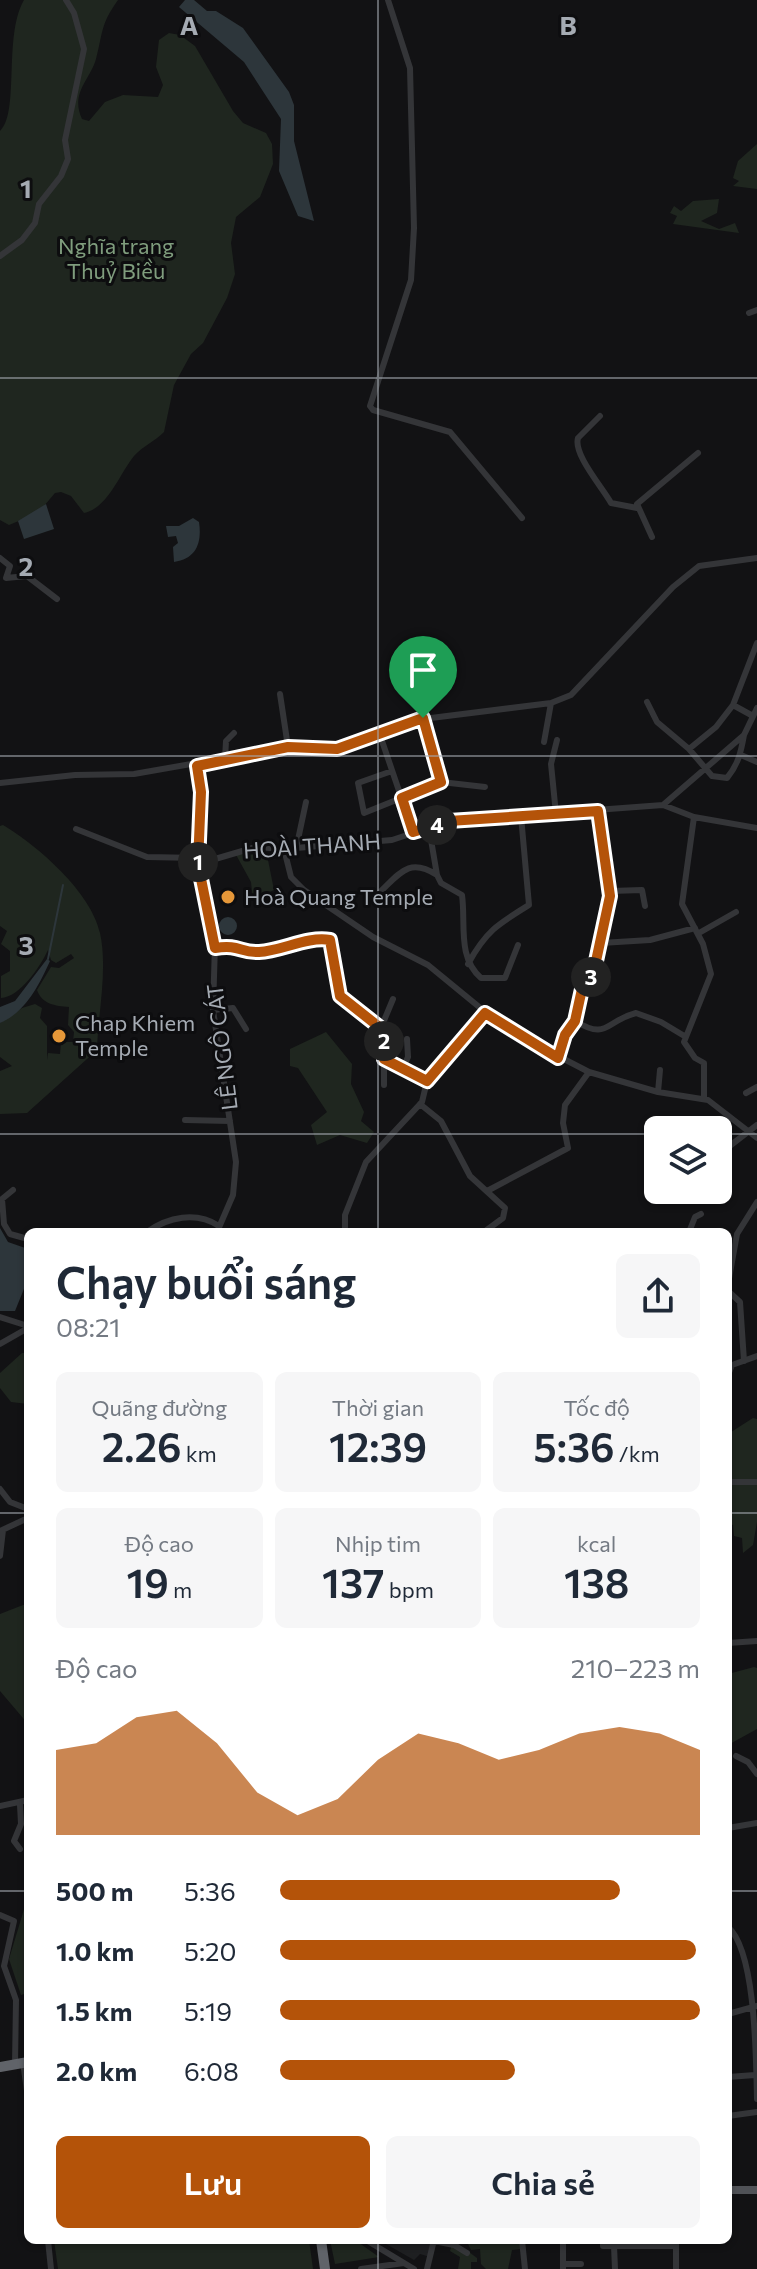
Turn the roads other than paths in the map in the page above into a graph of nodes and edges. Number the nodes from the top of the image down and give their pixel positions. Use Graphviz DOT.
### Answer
graph roads {
  1 [pos="66,0"];
  2 [pos="388,0"];
  3 [pos="0,256"];
  4 [pos="757,310"];
  5 [pos="749,313"];
  6 [pos="600,416"];
  7 [pos="698,453"];
  8 [pos="637,508"];
  9 [pos="522,518"];
  10 [pos="652,537"];
  11 [pos="0,558"];
  12 [pos="757,558"];
  13 [pos="57,599"];
  14 [pos="757,643"];
  15 [pos="280,694"];
  16 [pos="647,702"];
  17 [pos="551,703"];
  18 [pos="733,705"];
  19 [pos="757,708"];
  20 [pos="753,716"];
  21 [pos="423,718"];
  22 [pos="234,733"];
  23 [pos="380,735"];
  24 [pos="744,735"];
  25 [pos="557,740"];
  26 [pos="544,742"];
  27 [pos="288,747"];
  28 [pos="689,749"];
  29 [pos="741,755"];
  30 [pos="225,759"];
  31 [pos="756,759"];
  32 [pos="197,766"];
  33 [pos="702,768"];
  34 [pos="392,771"];
  35 [pos="441,782"];
  36 [pos="0,783"];
  37 [pos="485,787"];
  38 [pos="402,798"];
  39 [pos="306,802"];
  40 [pos="663,805"];
  41 [pos="598,811"];
  42 [pos="556,814"];
  43 [pos="521,816"];
  44 [pos="694,817"];
  45 [pos="429,828"];
  46 [pos="757,828"];
  47 [pos="76,829"];
  48 [pos="413,832"];
  49 [pos="284,849"];
  50 [pos="296,849"];
  51 [pos="198,861"];
  52 [pos="437,875"];
  53 [pos="611,891"];
  54 [pos="379,893"];
  55 [pos="645,906"];
  56 [pos="736,912"];
  57 [pos="697,931"];
  58 [pos="601,943"];
  59 [pos="518,945"];
  60 [pos="215,948"];
  61 [pos="468,964"];
  62 [pos="393,999"];
  63 [pos="213,1010"];
  64 [pos="485,1013"];
  65 [pos="575,1021"];
  66 [pos="246,1029"];
  67 [pos="383,1030"];
  68 [pos="686,1037"];
  69 [pos="407,1039"];
  70 [pos="558,1058"];
  71 [pos="384,1059"];
  72 [pos="403,1068"];
  73 [pos="660,1070"];
  74 [pos="589,1072"];
  75 [pos="427,1081"];
  76 [pos="384,1085"];
  77 [pos="757,1087"];
  78 [pos="658,1092"];
  79 [pos="746,1093"];
  80 [pos="704,1098"];
  81 [pos="420,1104"];
  82 [pos="185,1120"];
  83 [pos="230,1121"];
  84 [pos="757,1125"];
  85 [pos="749,1131"];
  86 [pos="757,1138"];
  87 [pos="732,1144"];
  88 [pos="13,1190"];
  89 [pos="489,1190"];
  90 [pos="757,1202"];
  91 [pos="701,1214"];
  92 [pos="153,1228"];
  93 [pos="216,1228"];
  94 [pos="218,1228"];
  95 [pos="345,1228"];
  96 [pos="489,1228"];
  97 [pos="691,1228"];
  98 [pos="24,1238"];
  99 [pos="732,1250"];
  100 [pos="732,1295"];
  101 [pos="0,1317"];
  102 [pos="24,1326"];
  103 [pos="24,1329"];
  104 [pos="0,1344"];
  105 [pos="757,1356"];
  106 [pos="744,1361"];
  107 [pos="732,1365"];
  108 [pos="732,1482"];
  109 [pos="757,1482"];
  110 [pos="0,1489"];
  111 [pos="24,1507"];
  112 [pos="24,1520"];
  113 [pos="2,1530"];
  114 [pos="0,1556"];
  115 [pos="757,1641"];
  116 [pos="732,1643"];
  117 [pos="736,1756"];
  118 [pos="757,1774"];
  119 [pos="24,1802"];
  120 [pos="20,1805"];
  121 [pos="0,1806"];
  122 [pos="757,1823"];
  123 [pos="732,1827"];
  124 [pos="20,1849"];
  125 [pos="0,1915"];
  126 [pos="732,1932"];
  127 [pos="754,2007"];
  128 [pos="732,2013"];
  129 [pos="22,2063"];
  130 [pos="0,2068"];
  131 [pos="755,2075"];
  132 [pos="732,2077"];
  133 [pos="757,2090"];
  134 [pos="757,2099"];
  135 [pos="757,2112"];
  136 [pos="732,2115"];
  137 [pos="732,2190"];
  138 [pos="757,2190"];
  139 [pos="48,2244"];
  140 [pos="322,2244"];
  141 [pos="373,2244"];
  142 [pos="433,2244"];
  143 [pos="449,2244"];
  144 [pos="522,2244"];
  145 [pos="563,2244"];
  146 [pos="603,2244"];
  147 [pos="629,2244"];
  148 [pos="676,2244"];
  149 [pos="614,2246"];
  150 [pos="467,2253"];
  151 [pos="404,2263"];
  152 [pos="581,2264"];
  153 [pos="563,2267"];
  154 [pos="371,2268"];
  155 [pos="51,2269"];
  156 [pos="325,2269"];
  157 [pos="361,2269"];
  158 [pos="414,2269"];
  159 [pos="427,2269"];
  160 [pos="525,2269"];
  161 [pos="615,2269"];
  162 [pos="676,2269"];
  1 -- 3 [label="street"];
  2 -- 9 [label="street"];
  4 -- 5 [label="street"];
  6 -- 8 [label="street"];
  7 -- 8 [label="street"];
  8 -- 10 [label="street"];
  11 -- 13 [label="street"];
  12 -- 17 [label="street"];
  14 -- 18 [label="street"];
  15 -- 27 [label="street"];
  16 -- 28 [label="street"];
  17 -- 21 [label="street"];
  17 -- 26 [label="street"];
  18 -- 20 [label="street"];
  18 -- 28 [label="street"];
  19 -- 20 [label="street"];
  20 -- 24 [label="street"];
  21 -- 23 [label="street"];
  21 -- 35 [label="street"];
  22 -- 30 [label="street"];
  23 -- 27 [label="street"];
  23 -- 34 [label="street"];
  24 -- 29 [label="street"];
  24 -- 33 [label="street"];
  25 -- 42 [label="street"];
  27 -- 30 [label="street"];
  28 -- 33 [label="street"];
  29 -- 31 [label="street"];
  29 -- 33 [label="street"];
  30 -- 32 [label="street"];
  32 -- 36 [label="street"];
  32 -- 51 [label="street, LÊ NGÔ CÁT"];
  33 -- 40 [label="street"];
  34 -- 38 [label="street"];
  34 -- 38 [label="street"];
  35 -- 37 [label="street"];
  35 -- 38 [label="street"];
  38 -- 48 [label="street"];
  39 -- 50 [label="street"];
  40 -- 41 [label="street, HOÀI THANH"];
  40 -- 44 [label="street, HOÀI THANH"];
  41 -- 42 [label="street, HOÀI THANH"];
  41 -- 53 [label="street"];
  42 -- 43 [label="street, HOÀI THANH"];
  43 -- 45 [label="street, HOÀI THANH"];
  43 -- 61 [label="street"];
  44 -- 46 [label="street, HOÀI THANH"];
  44 -- 57 [label="street"];
  45 -- 48 [label="street, HOÀI THANH"];
  45 -- 52 [label="street"];
  47 -- 51 [label="street, HOÀI THANH"];
  48 -- 50 [label="street, HOÀI THANH"];
  49 -- 50 [label="street, HOÀI THANH"];
  49 -- 51 [label="street, HOÀI THANH"];
  49 -- 64 [label="street"];
  51 -- 60 [label="street, LÊ NGÔ CÁT"];
  52 -- 54 [label="street"];
  52 -- 61 [label="street"];
  53 -- 55 [label="street"];
  53 -- 58 [label="street"];
  56 -- 57 [label="street"];
  57 -- 58 [label="street"];
  57 -- 68 [label="street"];
  58 -- 65 [label="street"];
  59 -- 61 [label="street"];
  60 -- 63 [label="street, LÊ NGÔ CÁT"];
  60 -- 67 [label="street"];
  62 -- 67 [label="street"];
  63 -- 66 [label="street"];
  63 -- 83 [label="street, LÊ NGÔ CÁT"];
  64 -- 70 [label="street"];
  64 -- 75 [label="street"];
  65 -- 68 [label="street"];
  65 -- 70 [label="street"];
  67 -- 71 [label="street"];
  68 -- 80 [label="street"];
  69 -- 72 [label="street"];
  70 -- 74 [label="street"];
  71 -- 72 [label="street"];
  71 -- 76 [label="street"];
  72 -- 75 [label="street"];
  73 -- 78 [label="street"];
  74 -- 78 [label="street"];
  74 -- 89 [label="street"];
  75 -- 81 [label="street"];
  77 -- 79 [label="street"];
  78 -- 80 [label="street"];
  80 -- 85 [label="street"];
  81 -- 89 [label="street"];
  81 -- 95 [label="street"];
  82 -- 83 [label="street"];
  83 -- 94 [label="street, LÊ NGÔ CÁT"];
  84 -- 85 [label="street"];
  85 -- 86 [label="street"];
  85 -- 87 [label="street"];
  88 -- 98 [label="street"];
  89 -- 96 [label="street"];
  90 -- 99 [label="street"];
  91 -- 97 [label="street"];
  92 -- 93 [label="street"];
  100 -- 106 [label="street"];
  101 -- 102 [label="street"];
  103 -- 104 [label="street"];
  105 -- 106 [label="street"];
  106 -- 107 [label="street"];
  108 -- 109 [label="street"];
  110 -- 111 [label="street"];
  112 -- 113 [label="street"];
  113 -- 114 [label="street"];
  115 -- 116 [label="street"];
  117 -- 118 [label="street"];
  119 -- 120 [label="street"];
  120 -- 121 [label="street"];
  120 -- 124 [label="street"];
  122 -- 123 [label="street"];
  125 -- 129 [label="street"];
  126 -- 127 [label="street"];
  127 -- 128 [label="street"];
  127 -- 131 [label="street"];
  129 -- 130 [label="highway"];
  131 -- 132 [label="street"];
  131 -- 133 [label="street"];
  133 -- 134 [label="street"];
  135 -- 136 [label="street"];
  137 -- 138 [label="main road"];
  139 -- 155 [label="street"];
  140 -- 156 [label="highway"];
  141 -- 151 [label="street"];
  142 -- 159 [label="street"];
  143 -- 150 [label="street"];
  144 -- 160 [label="street"];
  145 -- 153 [label="street"];
  146 -- 149 [label="street"];
  147 -- 149 [label="street"];
  148 -- 162 [label="street"];
  149 -- 161 [label="street"];
  151 -- 154 [label="street"];
  151 -- 158 [label="street"];
  152 -- 153 [label="street"];
  154 -- 157 [label="street"];
}
